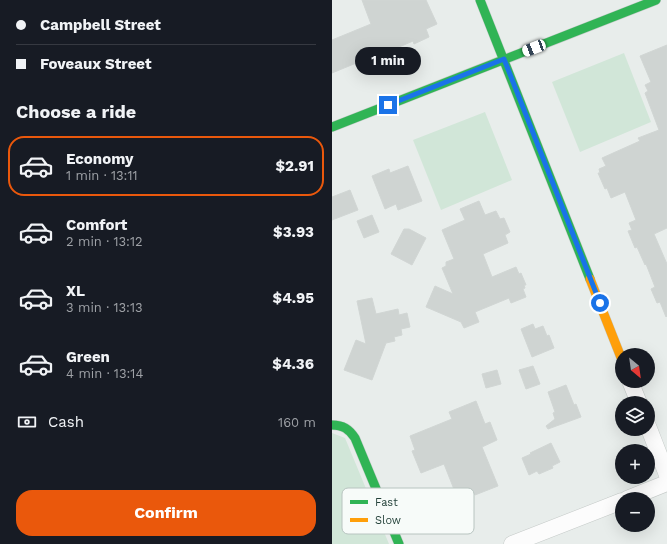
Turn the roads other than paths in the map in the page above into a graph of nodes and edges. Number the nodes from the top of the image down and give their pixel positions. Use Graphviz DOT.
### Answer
graph roads {
  1 [pos="480,0"];
  2 [pos="656,0"];
  3 [pos="504,59"];
  4 [pos="332,126"];
  5 [pos="617,348"];
  6 [pos="332,426"];
  7 [pos="652,436"];
  8 [pos="667,475"];
  9 [pos="667,483"];
  10 [pos="376,488"];
  11 [pos="644,492"];
  12 [pos="615,504"];
  13 [pos="395,534"];
  14 [pos="399,544"];
  15 [pos="512,544"];
  1 -- 3 [label="street"];
  2 -- 3 [label="street"];
  3 -- 4 [label="street"];
  3 -- 5 [label="street"];
  6 -- 10 [label="street"];
  7 -- 8 [label="street"];
  9 -- 11 [label="street"];
  12 -- 15 [label="street"];
  13 -- 14 [label="street"];
}
